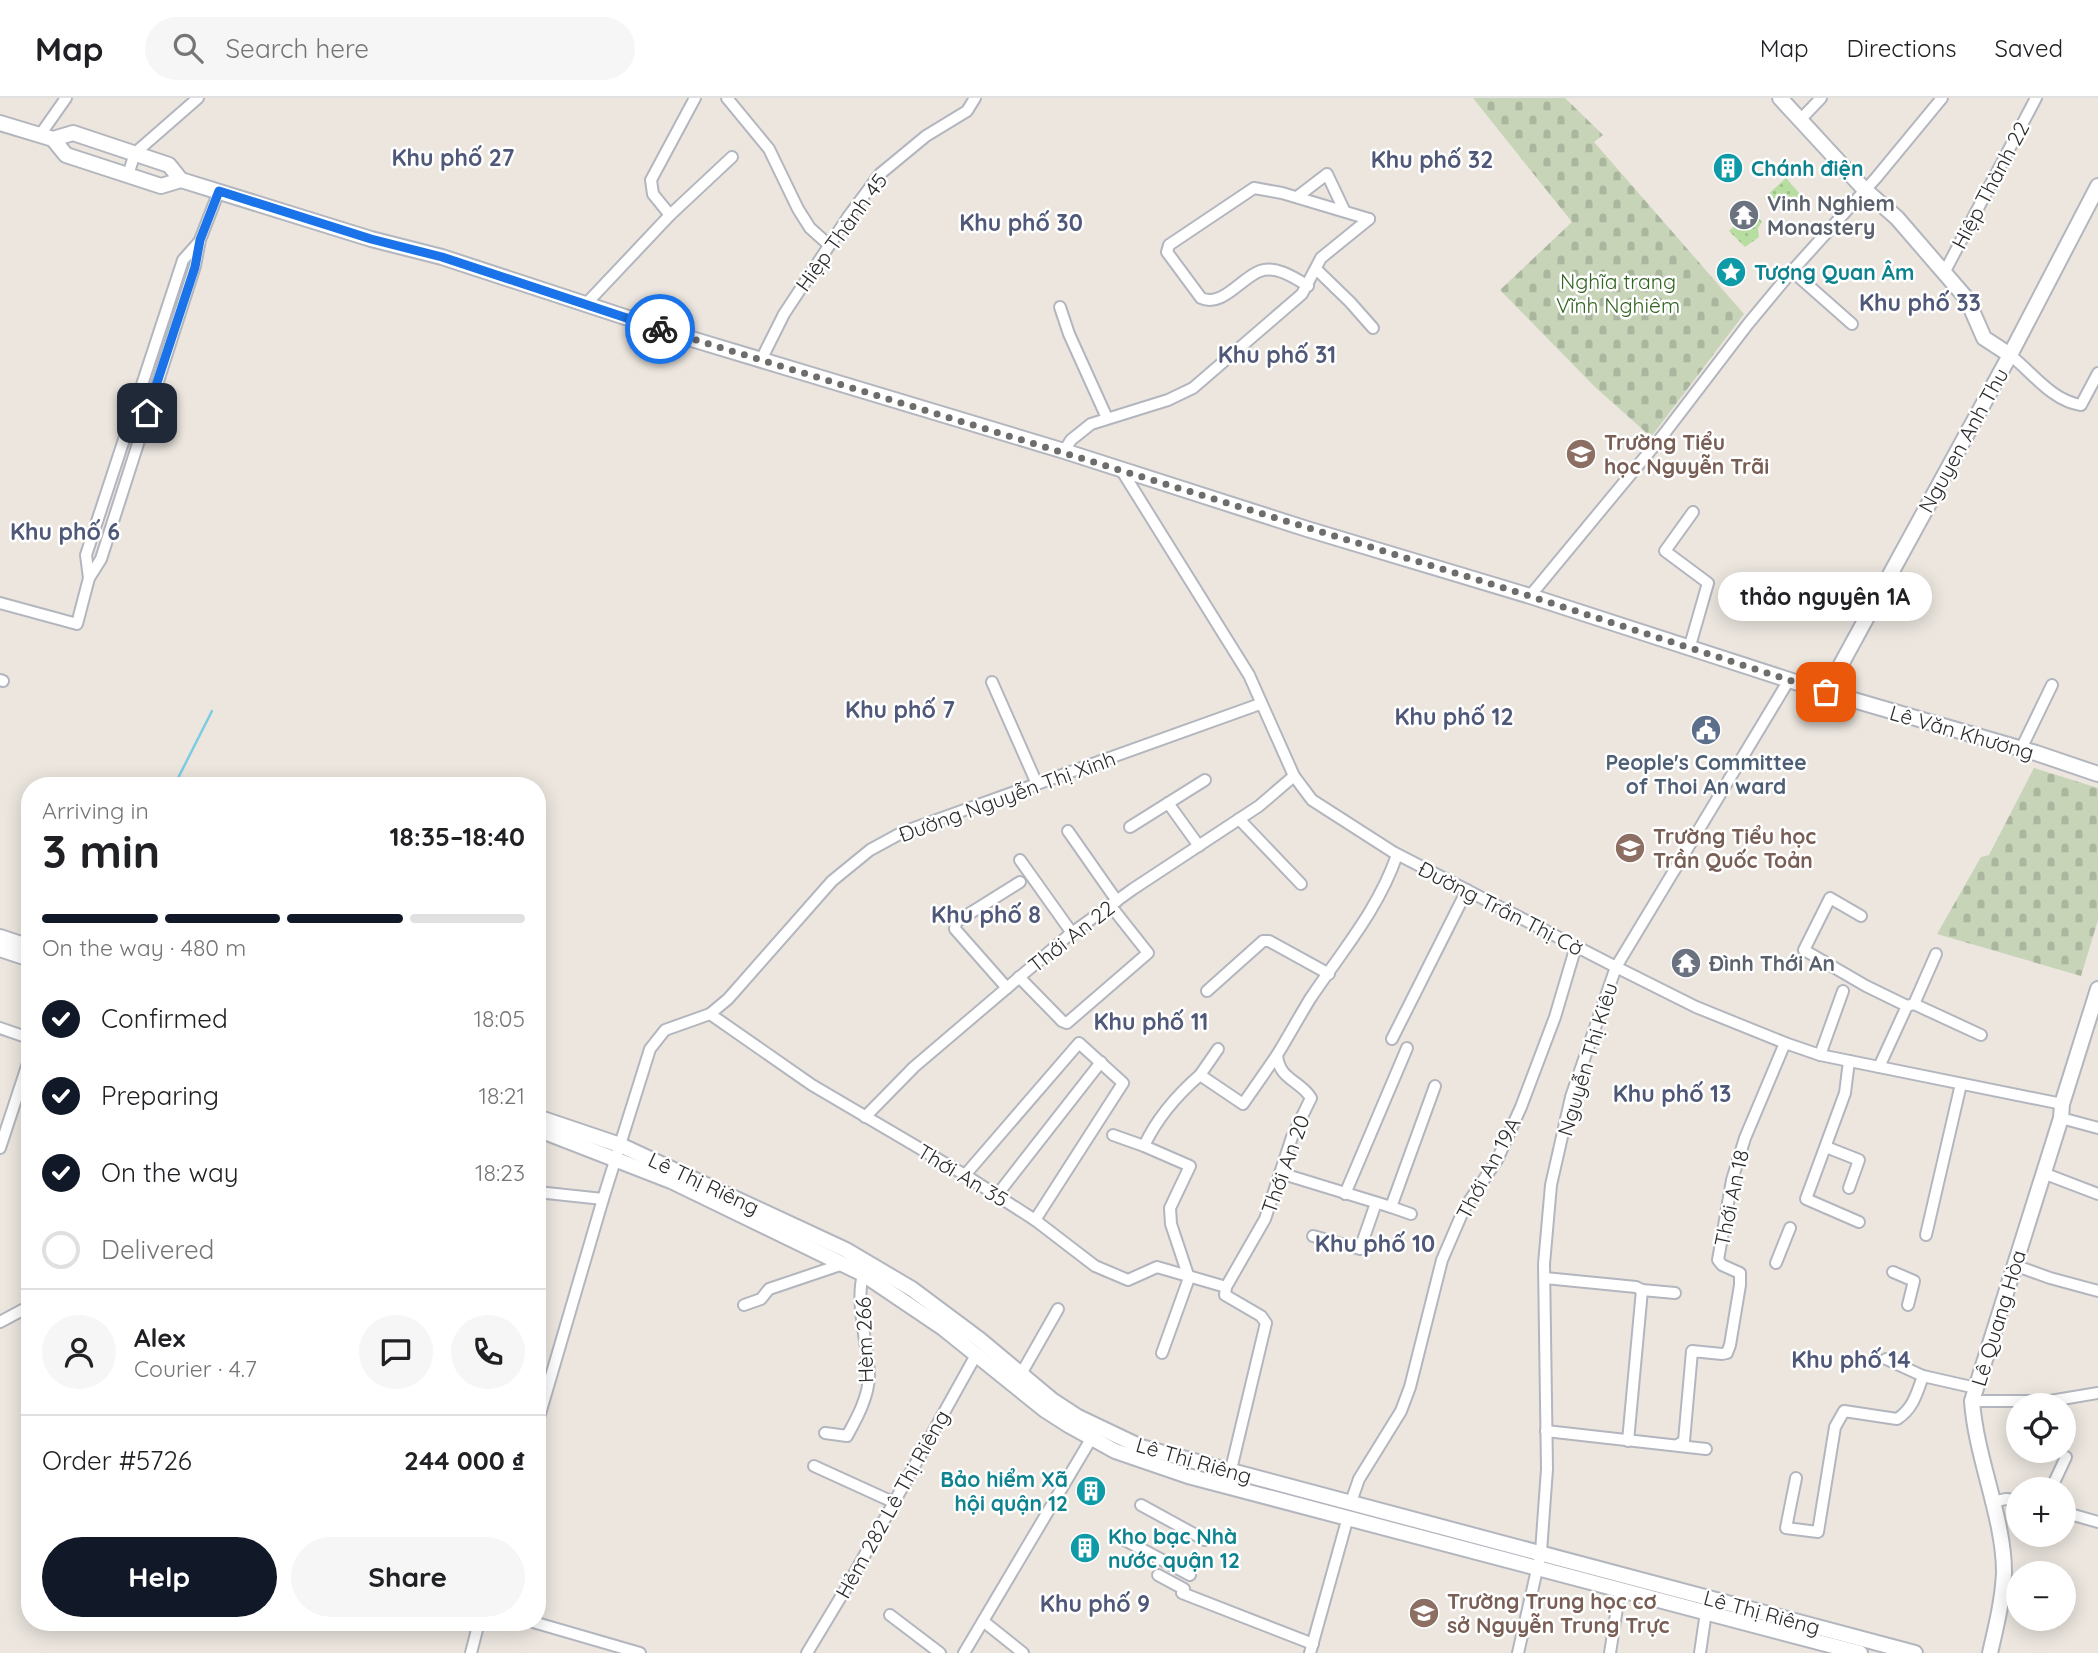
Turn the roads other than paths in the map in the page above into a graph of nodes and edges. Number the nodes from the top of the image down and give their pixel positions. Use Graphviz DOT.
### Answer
graph roads {
  1 [pos="66,98"];
  2 [pos="198,98"];
  3 [pos="695,98"];
  4 [pos="727,98"];
  5 [pos="975,98"];
  6 [pos="1780,98"];
  7 [pos="1821,98"];
  8 [pos="1942,98"];
  9 [pos="2036,98"];
  10 [pos="1801,119"];
  11 [pos="0,123"];
  12 [pos="46,137"];
  13 [pos="135,153"];
  14 [pos="732,157"];
  15 [pos="128,175"];
  16 [pos="181,180"];
  17 [pos="2098,186"];
  18 [pos="1864,189"];
  19 [pos="219,191"];
  20 [pos="1297,197"];
  21 [pos="1344,210"];
  22 [pos="670,215"];
  23 [pos="200,240"];
  24 [pos="829,245"];
  25 [pos="1315,269"];
  26 [pos="1792,271"];
  27 [pos="1944,273"];
  28 [pos="1308,286"];
  29 [pos="585,305"];
  30 [pos="1060,307"];
  31 [pos="1852,324"];
  32 [pos="1373,328"];
  33 [pos="2010,355"];
  34 [pos="761,360"];
  35 [pos="2098,373"];
  36 [pos="1107,418"];
  37 [pos="126,433"];
  38 [pos="141,433"];
  39 [pos="1064,451"];
  40 [pos="1122,471"];
  41 [pos="1693,512"];
  42 [pos="89,578"];
  43 [pos="1530,596"];
  44 [pos="0,603"];
  45 [pos="1689,649"];
  46 [pos="1788,680"];
  47 [pos="992,682"];
  48 [pos="2052,685"];
  49 [pos="1826,692"];
  50 [pos="1260,704"];
  51 [pos="2021,749"];
  52 [pos="2098,774"];
  53 [pos="1294,776"];
  54 [pos="1206,780"];
  55 [pos="1037,783"];
  56 [pos="1168,803"];
  57 [pos="1240,819"];
  58 [pos="1130,827"];
  59 [pos="1068,831"];
  60 [pos="1199,846"];
  61 [pos="1398,855"];
  62 [pos="1020,860"];
  63 [pos="1020,882"];
  64 [pos="1301,884"];
  65 [pos="1467,890"];
  66 [pos="1114,903"];
  67 [pos="1861,916"];
  68 [pos="1072,933"];
  69 [pos="0,937"];
  70 [pos="21,944"];
  71 [pos="1576,946"];
  72 [pos="0,949"];
  73 [pos="1936,954"];
  74 [pos="21,956"];
  75 [pos="1616,967"];
  76 [pos="1329,974"];
  77 [pos="1019,977"];
  78 [pos="1007,988"];
  79 [pos="2098,989"];
  80 [pos="1207,991"];
  81 [pos="1843,992"];
  82 [pos="1910,1005"];
  83 [pos="710,1014"];
  84 [pos="0,1028"];
  85 [pos="21,1035"];
  86 [pos="1981,1035"];
  87 [pos="1392,1040"];
  88 [pos="1785,1043"];
  89 [pos="1406,1048"];
  90 [pos="1218,1049"];
  91 [pos="1277,1055"];
  92 [pos="1820,1055"];
  93 [pos="1849,1061"];
  94 [pos="1101,1062"];
  95 [pos="1879,1067"];
  96 [pos="1200,1075"];
  97 [pos="21,1084"];
  98 [pos="1961,1084"];
  99 [pos="1435,1086"];
  100 [pos="2061,1111"];
  101 [pos="865,1117"];
  102 [pos="546,1121"];
  103 [pos="2098,1128"];
  104 [pos="546,1131"];
  105 [pos="1113,1135"];
  106 [pos="1144,1146"];
  107 [pos="1826,1147"];
  108 [pos="0,1148"];
  109 [pos="617,1151"];
  110 [pos="1280,1173"];
  111 [pos="2043,1173"];
  112 [pos="965,1175"];
  113 [pos="1849,1188"];
  114 [pos="546,1193"];
  115 [pos="1345,1194"];
  116 [pos="2098,1194"];
  117 [pos="997,1195"];
  118 [pos="603,1199"];
  119 [pos="1376,1203"];
  120 [pos="1391,1208"];
  121 [pos="1411,1214"];
  122 [pos="1035,1220"];
  123 [pos="1859,1222"];
  124 [pos="1790,1228"];
  125 [pos="1926,1235"];
  126 [pos="1313,1237"];
  127 [pos="1776,1263"];
  128 [pos="843,1264"];
  129 [pos="2014,1265"];
  130 [pos="866,1268"];
  131 [pos="1893,1272"];
  132 [pos="1189,1278"];
  133 [pos="1545,1278"];
  134 [pos="1226,1287"];
  135 [pos="1642,1290"];
  136 [pos="2098,1291"];
  137 [pos="1675,1293"];
  138 [pos="744,1305"];
  139 [pos="1908,1305"];
  140 [pos="1058,1309"];
  141 [pos="21,1311"];
  142 [pos="0,1322"];
  143 [pos="1162,1353"];
  144 [pos="976,1355"];
  145 [pos="1886,1359"];
  146 [pos="1021,1374"];
  147 [pos="1923,1376"];
  148 [pos="546,1393"];
  149 [pos="2098,1393"];
  150 [pos="1974,1395"];
  151 [pos="1546,1432"];
  152 [pos="825,1433"];
  153 [pos="1091,1439"];
  154 [pos="1628,1441"];
  155 [pos="1679,1444"];
  156 [pos="1706,1449"];
  157 [pos="814,1466"];
  158 [pos="1796,1478"];
  159 [pos="1229,1479"];
  160 [pos="2006,1499"];
  161 [pos="893,1502"];
  162 [pos="1992,1502"];
  163 [pos="1141,1505"];
  164 [pos="1350,1509"];
  165 [pos="2076,1516"];
  166 [pos="2098,1522"];
  167 [pos="1121,1538"];
  168 [pos="1205,1539"];
  169 [pos="1541,1552"];
  170 [pos="1538,1567"];
  171 [pos="1158,1575"];
  172 [pos="1189,1575"];
  173 [pos="1620,1589"];
  174 [pos="1706,1612"];
  175 [pos="890,1615"];
  176 [pos="983,1621"];
  177 [pos="546,1626"];
  178 [pos="477,1631"];
  179 [pos="1311,1649"];
  180 [pos="1854,1652"];
  181 [pos="471,1653"];
  182 [pos="640,1653"];
  183 [pos="807,1653"];
  184 [pos="940,1653"];
  185 [pos="964,1653"];
  186 [pos="1023,1653"];
  187 [pos="1518,1653"];
  188 [pos="1610,1653"];
  189 [pos="1700,1653"];
  190 [pos="1915,1653"];
  191 [pos="1990,1653"];
  1 -- 12 [label="street"];
  2 -- 13 [label="street"];
  3 -- 22 [label="street"];
  4 -- 24 [label="street"];
  5 -- 24 [label="street, Hiệp Thành 45"];
  6 -- 10 [label="street"];
  7 -- 10 [label="street"];
  8 -- 18 [label="street"];
  9 -- 27 [label="street, Hiệp Thành 22"];
  10 -- 18 [label="street"];
  11 -- 12 [label="street, Lê Văn Khương"];
  12 -- 13 [label="street, Lê Văn Khương"];
  12 -- 15 [label="street, Lê Văn Khương"];
  13 -- 15 [label="street"];
  13 -- 16 [label="street, Lê Văn Khương"];
  14 -- 22 [label="street"];
  15 -- 16 [label="street, Lê Văn Khương"];
  16 -- 19 [label="street, Lê Văn Khương"];
  17 -- 33 [label="street, Nguyen Anh Thu"];
  18 -- 26 [label="street"];
  18 -- 27 [label="street"];
  19 -- 23 [label="street"];
  19 -- 29 [label="street, Lê Văn Khương"];
  20 -- 21 [label="street"];
  20 -- 21 [label="street"];
  20 -- 28 [label="street"];
  21 -- 25 [label="street"];
  22 -- 29 [label="street"];
  23 -- 37 [label="street"];
  23 -- 38 [label="street"];
  24 -- 34 [label="street, Hiệp Thành 45"];
  25 -- 28 [label="street"];
  25 -- 32 [label="street"];
  26 -- 31 [label="street"];
  26 -- 43 [label="street"];
  27 -- 33 [label="street"];
  28 -- 36 [label="street"];
  29 -- 34 [label="street, Lê Văn Khương"];
  30 -- 36 [label="street"];
  33 -- 35 [label="street"];
  33 -- 49 [label="street, Nguyen Anh Thu"];
  34 -- 39 [label="street, Lê Văn Khương"];
  36 -- 39 [label="street"];
  37 -- 38 [label="street"];
  37 -- 42 [label="street"];
  38 -- 42 [label="street"];
  39 -- 40 [label="street, Lê Văn Khương"];
  40 -- 43 [label="street, Lê Văn Khương"];
  40 -- 50 [label="street, Đường Trần Thị Cờ"];
  41 -- 45 [label="street"];
  42 -- 44 [label="street"];
  43 -- 45 [label="street, Lê Văn Khương"];
  45 -- 46 [label="street, Lê Văn Khương"];
  46 -- 49 [label="street, Lê Văn Khương"];
  46 -- 75 [label="street, Nguyễn Thị Kiêu"];
  47 -- 55 [label="street"];
  48 -- 51 [label="street"];
  49 -- 51 [label="street, Lê Văn Khương"];
  50 -- 53 [label="street, Đường Trần Thị Cờ"];
  50 -- 55 [label="street, Đường Nguyễn Thị Xinh"];
  51 -- 52 [label="street, Lê Văn Khương"];
  53 -- 57 [label="street, Thới An 22"];
  53 -- 61 [label="street, Đường Trần Thị Cờ"];
  54 -- 56 [label="street"];
  55 -- 83 [label="street, Đường Nguyễn Thị Xinh"];
  56 -- 58 [label="street"];
  56 -- 60 [label="street"];
  57 -- 60 [label="street, Thới An 22"];
  57 -- 64 [label="street"];
  59 -- 66 [label="street"];
  60 -- 66 [label="street, Thới An 22"];
  61 -- 65 [label="street, Đường Trần Thị Cờ"];
  61 -- 76 [label="street"];
  62 -- 68 [label="street"];
  63 -- 78 [label="street"];
  65 -- 71 [label="street, Đường Trần Thị Cờ"];
  65 -- 87 [label="street"];
  66 -- 68 [label="street, Thới An 22"];
  66 -- 77 [label="street"];
  67 -- 82 [label="street"];
  68 -- 77 [label="street, Thới An 22"];
  69 -- 70 [label="street"];
  71 -- 75 [label="street, Đường Trần Thị Cờ"];
  71 -- 164 [label="street, Thới An 19A"];
  72 -- 74 [label="street"];
  73 -- 82 [label="street"];
  75 -- 88 [label="street, Đường Trần Thị Cờ"];
  75 -- 133 [label="street, Nguyễn Thị Kiêu"];
  76 -- 80 [label="street"];
  76 -- 91 [label="street"];
  77 -- 78 [label="street, Thới An 22"];
  78 -- 101 [label="street, Thới An 22"];
  79 -- 100 [label="street, Lê Quang Hòa"];
  81 -- 92 [label="street"];
  82 -- 86 [label="street"];
  82 -- 95 [label="street"];
  83 -- 101 [label="street, Thới An 35"];
  83 -- 109 [label="street, Đường Nguyễn Thị Xinh"];
  84 -- 85 [label="street"];
  88 -- 92 [label="street, Đường Trần Thị Cờ"];
  88 -- 155 [label="street, Thới An 18"];
  89 -- 115 [label="street"];
  90 -- 96 [label="street"];
  91 -- 96 [label="street"];
  91 -- 110 [label="street, Thới An 20"];
  92 -- 93 [label="street, Đường Trần Thị Cờ"];
  93 -- 95 [label="street, Đường Trần Thị Cờ"];
  93 -- 107 [label="street"];
  94 -- 112 [label="street"];
  94 -- 117 [label="street"];
  94 -- 122 [label="street"];
  95 -- 98 [label="street, Đường Trần Thị Cờ"];
  96 -- 106 [label="street"];
  97 -- 108 [label="street"];
  98 -- 100 [label="street, Đường Trần Thị Cờ"];
  98 -- 125 [label="street"];
  99 -- 120 [label="street"];
  100 -- 103 [label="street, Đường Trần Thị Cờ"];
  100 -- 111 [label="street, Lê Quang Hòa"];
  101 -- 112 [label="street, Thới An 35"];
  102 -- 109 [label="street, Lê Thị Riêng"];
  104 -- 109 [label="street, Lê Thị Riêng"];
  105 -- 106 [label="street"];
  106 -- 132 [label="street"];
  107 -- 113 [label="street"];
  107 -- 123 [label="street"];
  109 -- 118 [label="street, Đường Nguyễn Thị Xinh"];
  109 -- 128 [label="street, Lê Thị Riêng"];
  109 -- 130 [label="street, Lê Thị Riêng"];
  110 -- 115 [label="street"];
  110 -- 134 [label="street, Thới An 20"];
  111 -- 116 [label="street"];
  111 -- 129 [label="street, Lê Quang Hòa"];
  112 -- 117 [label="street, Thới An 35"];
  114 -- 118 [label="street"];
  115 -- 119 [label="street"];
  117 -- 122 [label="street, Thới An 35"];
  118 -- 148 [label="street, Đường Nguyễn Thị Xinh"];
  119 -- 120 [label="street"];
  119 -- 126 [label="street"];
  120 -- 121 [label="street"];
  122 -- 132 [label="street, Thới An 35"];
  124 -- 127 [label="street"];
  128 -- 130 [label="street, Lê Thị Riêng"];
  128 -- 138 [label="street"];
  129 -- 136 [label="street"];
  129 -- 150 [label="street, Lê Quang Hòa"];
  130 -- 144 [label="street, Lê Thị Riêng"];
  130 -- 146 [label="street, Lê Thị Riêng"];
  130 -- 152 [label="street, Hèm 266"];
  131 -- 139 [label="street"];
  132 -- 134 [label="street, Thới An 35"];
  132 -- 143 [label="street"];
  133 -- 135 [label="street"];
  133 -- 151 [label="street, Nguyễn Thị Kiêu"];
  134 -- 159 [label="street"];
  135 -- 137 [label="street"];
  135 -- 154 [label="street"];
  140 -- 146 [label="street"];
  141 -- 142 [label="street"];
  144 -- 153 [label="street, Lê Thị Riêng"];
  144 -- 161 [label="street, Hẻm 282 Lê Thị Riêng"];
  145 -- 147 [label="street"];
  146 -- 159 [label="street, Lê Thị Riêng"];
  147 -- 150 [label="street"];
  147 -- 158 [label="street"];
  149 -- 150 [label="street"];
  150 -- 162 [label="street, Lê Quang Hòa"];
  151 -- 154 [label="street"];
  151 -- 169 [label="street, Nguyễn Thị Kiêu"];
  153 -- 159 [label="street, Lê Thị Riêng"];
  153 -- 176 [label="street"];
  154 -- 155 [label="street"];
  155 -- 156 [label="street"];
  157 -- 161 [label="street"];
  159 -- 164 [label="street, Lê Thị Riêng"];
  160 -- 162 [label="street"];
  161 -- 183 [label="street, Hẻm 282 Lê Thị Riêng"];
  162 -- 191 [label="street, Lê Quang Hòa"];
  163 -- 168 [label="street"];
  164 -- 169 [label="street, Lê Thị Riêng"];
  164 -- 170 [label="street, Lê Thị Riêng"];
  164 -- 179 [label="street, Thới An 19A"];
  165 -- 166 [label="street"];
  167 -- 172 [label="street"];
  169 -- 170 [label="street, Nguyễn Thị Kiêu"];
  169 -- 190 [label="street, Lê Thị Riêng"];
  170 -- 173 [label="street, Lê Thị Riêng"];
  170 -- 187 [label="street, Nguyễn Thị Kiêu"];
  171 -- 179 [label="street"];
  173 -- 174 [label="street, Lê Thị Riêng"];
  173 -- 188 [label="street"];
  174 -- 180 [label="street, Lê Thị Riêng"];
  174 -- 189 [label="street"];
  175 -- 184 [label="street"];
  176 -- 185 [label="street"];
  176 -- 186 [label="street"];
  177 -- 182 [label="street"];
  178 -- 181 [label="street"];
}
